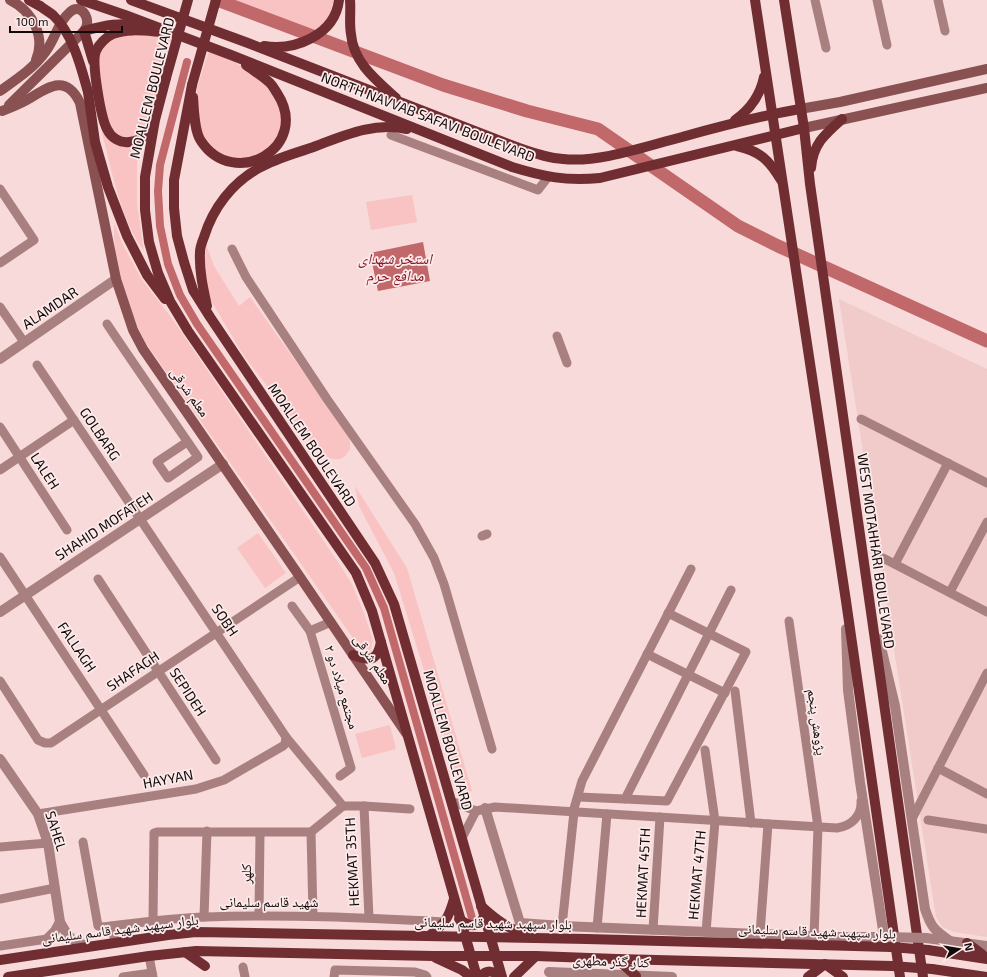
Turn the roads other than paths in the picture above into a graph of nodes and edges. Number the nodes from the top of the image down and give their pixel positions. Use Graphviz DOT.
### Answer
graph roads {
  1 [pos="10,0"];
  2 [pos="29,0"];
  3 [pos="81,0"];
  4 [pos="131,0"];
  5 [pos="188,0"];
  6 [pos="216,0"];
  7 [pos="339,0"];
  8 [pos="350,0"];
  9 [pos="755,0"];
  10 [pos="784,0"];
  11 [pos="815,0"];
  12 [pos="877,0"];
  13 [pos="938,0"];
  14 [pos="84,31"];
  15 [pos="945,31"];
  16 [pos="168,32"];
  17 [pos="248,43"];
  18 [pos="887,45"];
  19 [pos="826,48"];
  20 [pos="232,55"];
  21 [pos="764,63"];
  22 [pos="94,66"];
  23 [pos="987,69"];
  24 [pos="30,70"];
  25 [pos="192,84"];
  26 [pos="987,88"];
  27 [pos="0,92"];
  28 [pos="400,102"];
  29 [pos="800,109"];
  30 [pos="1,112"];
  31 [pos="772,114"];
  32 [pos="842,119"];
  33 [pos="155,120"];
  34 [pos="729,124"];
  35 [pos="804,128"];
  36 [pos="429,134"];
  37 [pos="391,135"];
  38 [pos="775,135"];
  39 [pos="733,145"];
  40 [pos="548,177"];
  41 [pos="783,184"];
  42 [pos="810,184"];
  43 [pos="0,189"];
  44 [pos="232,249"];
  45 [pos="0,263"];
  46 [pos="116,279"];
  47 [pos="0,307"];
  48 [pos="210,318"];
  49 [pos="107,324"];
  50 [pos="188,331"];
  51 [pos="557,336"];
  52 [pos="24,342"];
  53 [pos="0,359"];
  54 [pos="567,363"];
  55 [pos="154,364"];
  56 [pos="37,365"];
  57 [pos="140,373"];
  58 [pos="861,419"];
  59 [pos="74,420"];
  60 [pos="0,428"];
  61 [pos="187,442"];
  62 [pos="19,457"];
  63 [pos="948,463"];
  64 [pos="223,464"];
  65 [pos="0,470"];
  66 [pos="987,483"];
  67 [pos="140,519"];
  68 [pos="987,522"];
  69 [pos="67,530"];
  70 [pos="0,557"];
  71 [pos="883,558"];
  72 [pos="894,564"];
  73 [pos="691,569"];
  74 [pos="300,576"];
  75 [pos="98,578"];
  76 [pos="731,590"];
  77 [pos="950,592"];
  78 [pos="25,595"];
  79 [pos="846,601"];
  80 [pos="292,606"];
  81 [pos="870,606"];
  82 [pos="0,612"];
  83 [pos="987,612"];
  84 [pos="668,613"];
  85 [pos="789,621"];
  86 [pos="331,622"];
  87 [pos="310,631"];
  88 [pos="216,633"];
  89 [pos="709,633"];
  90 [pos="381,642"];
  91 [pos="647,654"];
  92 [pos="353,655"];
  93 [pos="158,671"];
  94 [pos="987,673"];
  95 [pos="688,676"];
  96 [pos="0,681"];
  97 [pos="735,691"];
  98 [pos="725,693"];
  99 [pos="101,709"];
  100 [pos="286,737"];
  101 [pos="409,737"];
  102 [pos="492,749"];
  103 [pos="705,750"];
  104 [pos="0,758"];
  105 [pos="216,760"];
  106 [pos="938,768"];
  107 [pos="144,775"];
  108 [pos="340,776"];
  109 [pos="860,782"];
  110 [pos="987,794"];
  111 [pos="578,797"];
  112 [pos="625,799"];
  113 [pos="451,801"];
  114 [pos="343,806"];
  115 [pos="364,806"];
  116 [pos="410,809"];
  117 [pos="481,810"];
  118 [pos="574,812"];
  119 [pos="38,814"];
  120 [pos="608,814"];
  121 [pos="660,817"];
  122 [pos="912,819"];
  123 [pos="928,820"];
  124 [pos="715,821"];
  125 [pos="752,823"];
  126 [pos="768,824"];
  127 [pos="818,827"];
  128 [pos="987,828"];
  129 [pos="207,831"];
  130 [pos="311,832"];
  131 [pos="260,833"];
  132 [pos="462,838"];
  133 [pos="83,842"];
  134 [pos="48,843"];
  135 [pos="0,847"];
  136 [pos="55,888"];
  137 [pos="0,899"];
  138 [pos="454,899"];
  139 [pos="481,906"];
  140 [pos="259,915"];
  141 [pos="313,915"];
  142 [pos="204,917"];
  143 [pos="484,917"];
  144 [pos="369,918"];
  145 [pos="460,919"];
  146 [pos="153,921"];
  147 [pos="60,922"];
  148 [pos="445,922"];
  149 [pos="112,926"];
  150 [pos="562,926"];
  151 [pos="586,927"];
  152 [pos="597,928"];
  153 [pos="654,930"];
  154 [pos="706,932"];
  155 [pos="760,934"];
  156 [pos="428,936"];
  157 [pos="465,937"];
  158 [pos="490,937"];
  159 [pos="814,937"];
  160 [pos="884,937"];
  161 [pos="535,938"];
  162 [pos="834,938"];
  163 [pos="47,939"];
  164 [pos="587,939"];
  165 [pos="950,941"];
  166 [pos="115,943"];
  167 [pos="967,943"];
  168 [pos="805,945"];
  169 [pos="0,946"];
  170 [pos="987,946"];
  171 [pos="87,947"];
  172 [pos="185,952"];
  173 [pos="150,956"];
  174 [pos="432,956"];
  175 [pos="470,956"];
  176 [pos="495,956"];
  177 [pos="540,956"];
  178 [pos="987,958"];
  179 [pos="617,959"];
  180 [pos="0,960"];
  181 [pos="825,964"];
  182 [pos="205,966"];
  183 [pos="243,967"];
  184 [pos="50,974"];
  185 [pos="334,974"];
  186 [pos="367,974"];
  187 [pos="153,975"];
  188 [pos="550,975"];
  189 [pos="501,976"];
  190 [pos="636,976"];
  191 [pos="8,977"];
  192 [pos="123,977"];
  193 [pos="245,977"];
  194 [pos="427,977"];
  195 [pos="471,977"];
  196 [pos="477,977"];
  197 [pos="480,977"];
  198 [pos="514,977"];
  199 [pos="672,977"];
  200 [pos="808,977"];
  201 [pos="843,977"];
  202 [pos="900,977"];
  203 [pos="923,977"];
  204 [pos="987,977"];
  1 -- 24 [label="main road"];
  2 -- 50 [label="main road, bridge"];
  3 -- 16 [label="main road, NORTH NAVVAB SAFAVI BOULEVARD"];
  4 -- 17 [label="main road, NORTH NAVVAB SAFAVI BOULEVARD"];
  5 -- 33 [label="main road, MOALLEM BOULEVARD, bridge"];
  6 -- 25 [label="main road, MOALLEM BOULEVARD, bridge"];
  7 -- 17 [label="main road"];
  8 -- 28 [label="main road"];
  9 -- 21 [label="main road"];
  10 -- 29 [label="main road, WEST MOTAHHARI BOULEVARD"];
  11 -- 19 [label="street"];
  12 -- 18 [label="street"];
  13 -- 15 [label="street"];
  14 -- 16 [label="main road"];
  14 -- 22 [label="main road"];
  14 -- 24 [label="main road"];
  14 -- 30 [label="main road"];
  16 -- 20 [label="main road, NORTH NAVVAB SAFAVI BOULEVARD"];
  16 -- 22 [label="main road"];
  17 -- 28 [label="main road, NORTH NAVVAB SAFAVI BOULEVARD"];
  20 -- 25 [label="main road"];
  20 -- 36 [label="main road, NORTH NAVVAB SAFAVI BOULEVARD"];
  21 -- 31 [label="main road"];
  21 -- 34 [label="main road"];
  22 -- 33 [label="main road"];
  23 -- 29 [label="main road"];
  24 -- 27 [label="main road"];
  25 -- 48 [label="main road, MOALLEM BOULEVARD"];
  26 -- 32 [label="main road"];
  28 -- 34 [label="main road, NORTH NAVVAB SAFAVI BOULEVARD"];
  29 -- 31 [label="main road, NORTH NAVVAB SAFAVI BOULEVARD"];
  29 -- 35 [label="main road, WEST MOTAHHARI BOULEVARD"];
  30 -- 46 [label="main road, معلم شرقی"];
  31 -- 34 [label="main road, NORTH NAVVAB SAFAVI BOULEVARD"];
  31 -- 38 [label="main road"];
  32 -- 35 [label="main road"];
  32 -- 42 [label="main road"];
  33 -- 50 [label="main road, MOALLEM BOULEVARD"];
  35 -- 38 [label="main road, NORTH NAVVAB SAFAVI BOULEVARD"];
  35 -- 42 [label="main road, WEST MOTAHHARI BOULEVARD"];
  36 -- 40 [label="main road, NORTH NAVVAB SAFAVI BOULEVARD"];
  36 -- 48 [label="main road"];
  37 -- 40 [label="street"];
  38 -- 39 [label="main road, NORTH NAVVAB SAFAVI BOULEVARD"];
  38 -- 41 [label="main road"];
  39 -- 40 [label="main road, NORTH NAVVAB SAFAVI BOULEVARD"];
  39 -- 41 [label="main road"];
  41 -- 79 [label="main road"];
  42 -- 81 [label="main road, WEST MOTAHHARI BOULEVARD"];
  43 -- 45 [label="street"];
  44 -- 102 [label="street"];
  46 -- 52 [label="street, ALAMDAR"];
  46 -- 55 [label="main road, معلم شرقی"];
  47 -- 52 [label="street"];
  48 -- 113 [label="main road, MOALLEM BOULEVARD"];
  49 -- 57 [label="street"];
  50 -- 90 [label="main road, MOALLEM BOULEVARD"];
  51 -- 54 [label="street"];
  52 -- 53 [label="street, ALAMDAR"];
  55 -- 57 [label="street"];
  55 -- 64 [label="main road, معلم شرقی"];
  56 -- 59 [label="street, GOLBARG"];
  57 -- 61 [label="street"];
  58 -- 63 [label="street"];
  59 -- 62 [label="street"];
  59 -- 67 [label="street, GOLBARG"];
  60 -- 62 [label="street, LALEH"];
  62 -- 65 [label="street"];
  62 -- 69 [label="street, LALEH"];
  63 -- 66 [label="street"];
  63 -- 72 [label="street"];
  64 -- 67 [label="street, SHAHID MOFATEH"];
  64 -- 74 [label="main road, معلم شرقی"];
  67 -- 78 [label="street, SHAHID MOFATEH"];
  67 -- 88 [label="street, SOBH"];
  68 -- 77 [label="street"];
  70 -- 78 [label="street, FALLAGH"];
  71 -- 72 [label="street"];
  72 -- 77 [label="street"];
  73 -- 84 [label="street"];
  74 -- 86 [label="main road, معلم شرقی"];
  74 -- 88 [label="street, SHAFAGH"];
  75 -- 93 [label="street, SEPIDEH"];
  76 -- 89 [label="street"];
  77 -- 83 [label="street"];
  78 -- 82 [label="street, SHAHID MOFATEH"];
  78 -- 99 [label="street, FALLAGH"];
  79 -- 109 [label="street"];
  79 -- 202 [label="main road"];
  80 -- 87 [label="street, مجتمع میلاد دو ۲"];
  81 -- 122 [label="street"];
  81 -- 203 [label="main road, WEST MOTAHHARI BOULEVARD"];
  84 -- 89 [label="street"];
  84 -- 91 [label="street"];
  85 -- 127 [label="street, پژوهش پنجم"];
  86 -- 87 [label="street"];
  86 -- 92 [label="main road, معلم شرقی"];
  87 -- 108 [label="street, مجتمع میلاد دو ۲"];
  88 -- 93 [label="street, SHAFAGH"];
  88 -- 100 [label="street, SOBH"];
  89 -- 95 [label="street"];
  89 -- 98 [label="street"];
  90 -- 92 [label="main road"];
  90 -- 101 [label="main road, MOALLEM BOULEVARD"];
  91 -- 95 [label="street"];
  91 -- 111 [label="street"];
  92 -- 101 [label="main road, معلم شرقی"];
  93 -- 99 [label="street, SHAFAGH"];
  93 -- 105 [label="street, SEPIDEH"];
  94 -- 106 [label="street"];
  95 -- 98 [label="street"];
  95 -- 112 [label="street"];
  96 -- 99 [label="street, SHAFAGH"];
  97 -- 125 [label="street"];
  98 -- 112 [label="street"];
  99 -- 107 [label="street, FALLAGH"];
  100 -- 114 [label="street, SOBH"];
  100 -- 119 [label="street, HAYYAN"];
  101 -- 138 [label="main road, MOALLEM BOULEVARD"];
  103 -- 124 [label="street, HEKMAT 47TH"];
  104 -- 119 [label="street, SAHEL"];
  106 -- 110 [label="street"];
  106 -- 122 [label="street"];
  109 -- 127 [label="street"];
  109 -- 160 [label="street"];
  111 -- 112 [label="street"];
  111 -- 118 [label="street"];
  113 -- 117 [label="street"];
  113 -- 132 [label="main road, MOALLEM BOULEVARD"];
  114 -- 115 [label="street"];
  114 -- 130 [label="street"];
  115 -- 116 [label="street"];
  115 -- 144 [label="street, HEKMAT 35TH"];
  117 -- 118 [label="street"];
  117 -- 132 [label="street"];
  117 -- 150 [label="street"];
  118 -- 120 [label="street"];
  118 -- 150 [label="street"];
  119 -- 134 [label="street, SAHEL"];
  120 -- 121 [label="street"];
  120 -- 152 [label="street"];
  121 -- 124 [label="street"];
  121 -- 153 [label="street, HEKMAT 45TH"];
  122 -- 165 [label="street"];
  123 -- 128 [label="street"];
  124 -- 125 [label="street"];
  124 -- 154 [label="street, HEKMAT 47TH"];
  125 -- 126 [label="street"];
  126 -- 127 [label="street"];
  126 -- 155 [label="street"];
  127 -- 159 [label="street, پژوهش پنجم"];
  129 -- 131 [label="street"];
  129 -- 142 [label="street"];
  129 -- 146 [label="street"];
  130 -- 131 [label="street"];
  130 -- 141 [label="street"];
  131 -- 140 [label="street, کلهر"];
  132 -- 139 [label="main road, MOALLEM BOULEVARD"];
  133 -- 149 [label="street, شهید قاسم سلیمانی"];
  134 -- 135 [label="street"];
  134 -- 136 [label="street, SAHEL"];
  136 -- 137 [label="street"];
  136 -- 147 [label="street, SAHEL"];
  138 -- 145 [label="main road, MOALLEM BOULEVARD"];
  138 -- 148 [label="main road"];
  139 -- 143 [label="main road, MOALLEM BOULEVARD"];
  139 -- 161 [label="main road"];
  140 -- 141 [label="street, شهید قاسم سلیمانی"];
  140 -- 142 [label="street, شهید قاسم سلیمانی"];
  141 -- 144 [label="street, شهید قاسم سلیمانی"];
  142 -- 146 [label="street, شهید قاسم سلیمانی"];
  143 -- 145 [label="main road"];
  143 -- 158 [label="main road, MOALLEM BOULEVARD"];
  144 -- 148 [label="street, شهید قاسم سلیمانی"];
  145 -- 157 [label="main road, MOALLEM BOULEVARD"];
  146 -- 149 [label="street, شهید قاسم سلیمانی"];
  147 -- 163 [label="street"];
  147 -- 171 [label="street, SAHEL"];
  148 -- 156 [label="main road"];
  149 -- 166 [label="street"];
  150 -- 151 [label="street"];
  151 -- 152 [label="street"];
  151 -- 164 [label="street"];
  152 -- 153 [label="street"];
  153 -- 154 [label="street"];
  154 -- 155 [label="street"];
  155 -- 159 [label="street"];
  156 -- 157 [label="main road, بلوار سپهبد شهید قاسم سلیمانی"];
  156 -- 166 [label="main road, بلوار سپهبد شهید قاسم سلیمانی"];
  157 -- 158 [label="main road, بلوار سپهبد شهید قاسم سلیمانی"];
  157 -- 175 [label="main road, MOALLEM BOULEVARD"];
  158 -- 161 [label="main road, بلوار سپهبد شهید قاسم سلیمانی"];
  158 -- 176 [label="main road, MOALLEM BOULEVARD"];
  159 -- 162 [label="street"];
  160 -- 162 [label="street"];
  160 -- 165 [label="street, bridge"];
  161 -- 164 [label="main road, بلوار سپهبد شهید قاسم سلیمانی"];
  162 -- 168 [label="main road"];
  163 -- 169 [label="street"];
  164 -- 168 [label="main road, بلوار سپهبد شهید قاسم سلیمانی"];
  165 -- 167 [label="street"];
  166 -- 171 [label="main road, بلوار سپهبد شهید قاسم سلیمانی"];
  167 -- 170 [label="street"];
  167 -- 178 [label="main road"];
  168 -- 178 [label="main road, بلوار سپهبد شهید قاسم سلیمانی, bridge"];
  171 -- 180 [label="main road, بلوار سپهبد شهید قاسم سلیمانی"];
  172 -- 173 [label="main road"];
  172 -- 174 [label="main road"];
  172 -- 182 [label="main road"];
  173 -- 184 [label="main road"];
  173 -- 187 [label="street"];
  174 -- 175 [label="main road"];
  174 -- 195 [label="main road"];
  175 -- 176 [label="main road"];
  175 -- 196 [label="main road, MOALLEM BOULEVARD"];
  176 -- 177 [label="main road"];
  176 -- 189 [label="main road, MOALLEM BOULEVARD"];
  177 -- 179 [label="main road"];
  177 -- 188 [label="street"];
  177 -- 198 [label="main road"];
  179 -- 181 [label="main road"];
  179 -- 190 [label="main road"];
  181 -- 200 [label="main road"];
  181 -- 201 [label="main road"];
  181 -- 204 [label="main road, bridge"];
  183 -- 193 [label="street"];
  184 -- 191 [label="main road"];
  185 -- 186 [label="street"];
  186 -- 194 [label="street"];
  187 -- 192 [label="street"];
  188 -- 190 [label="street, کنار گذر مطهری"];
  189 -- 197 [label="main road"];
  190 -- 199 [label="street, کنار گذر مطهری"];
}
